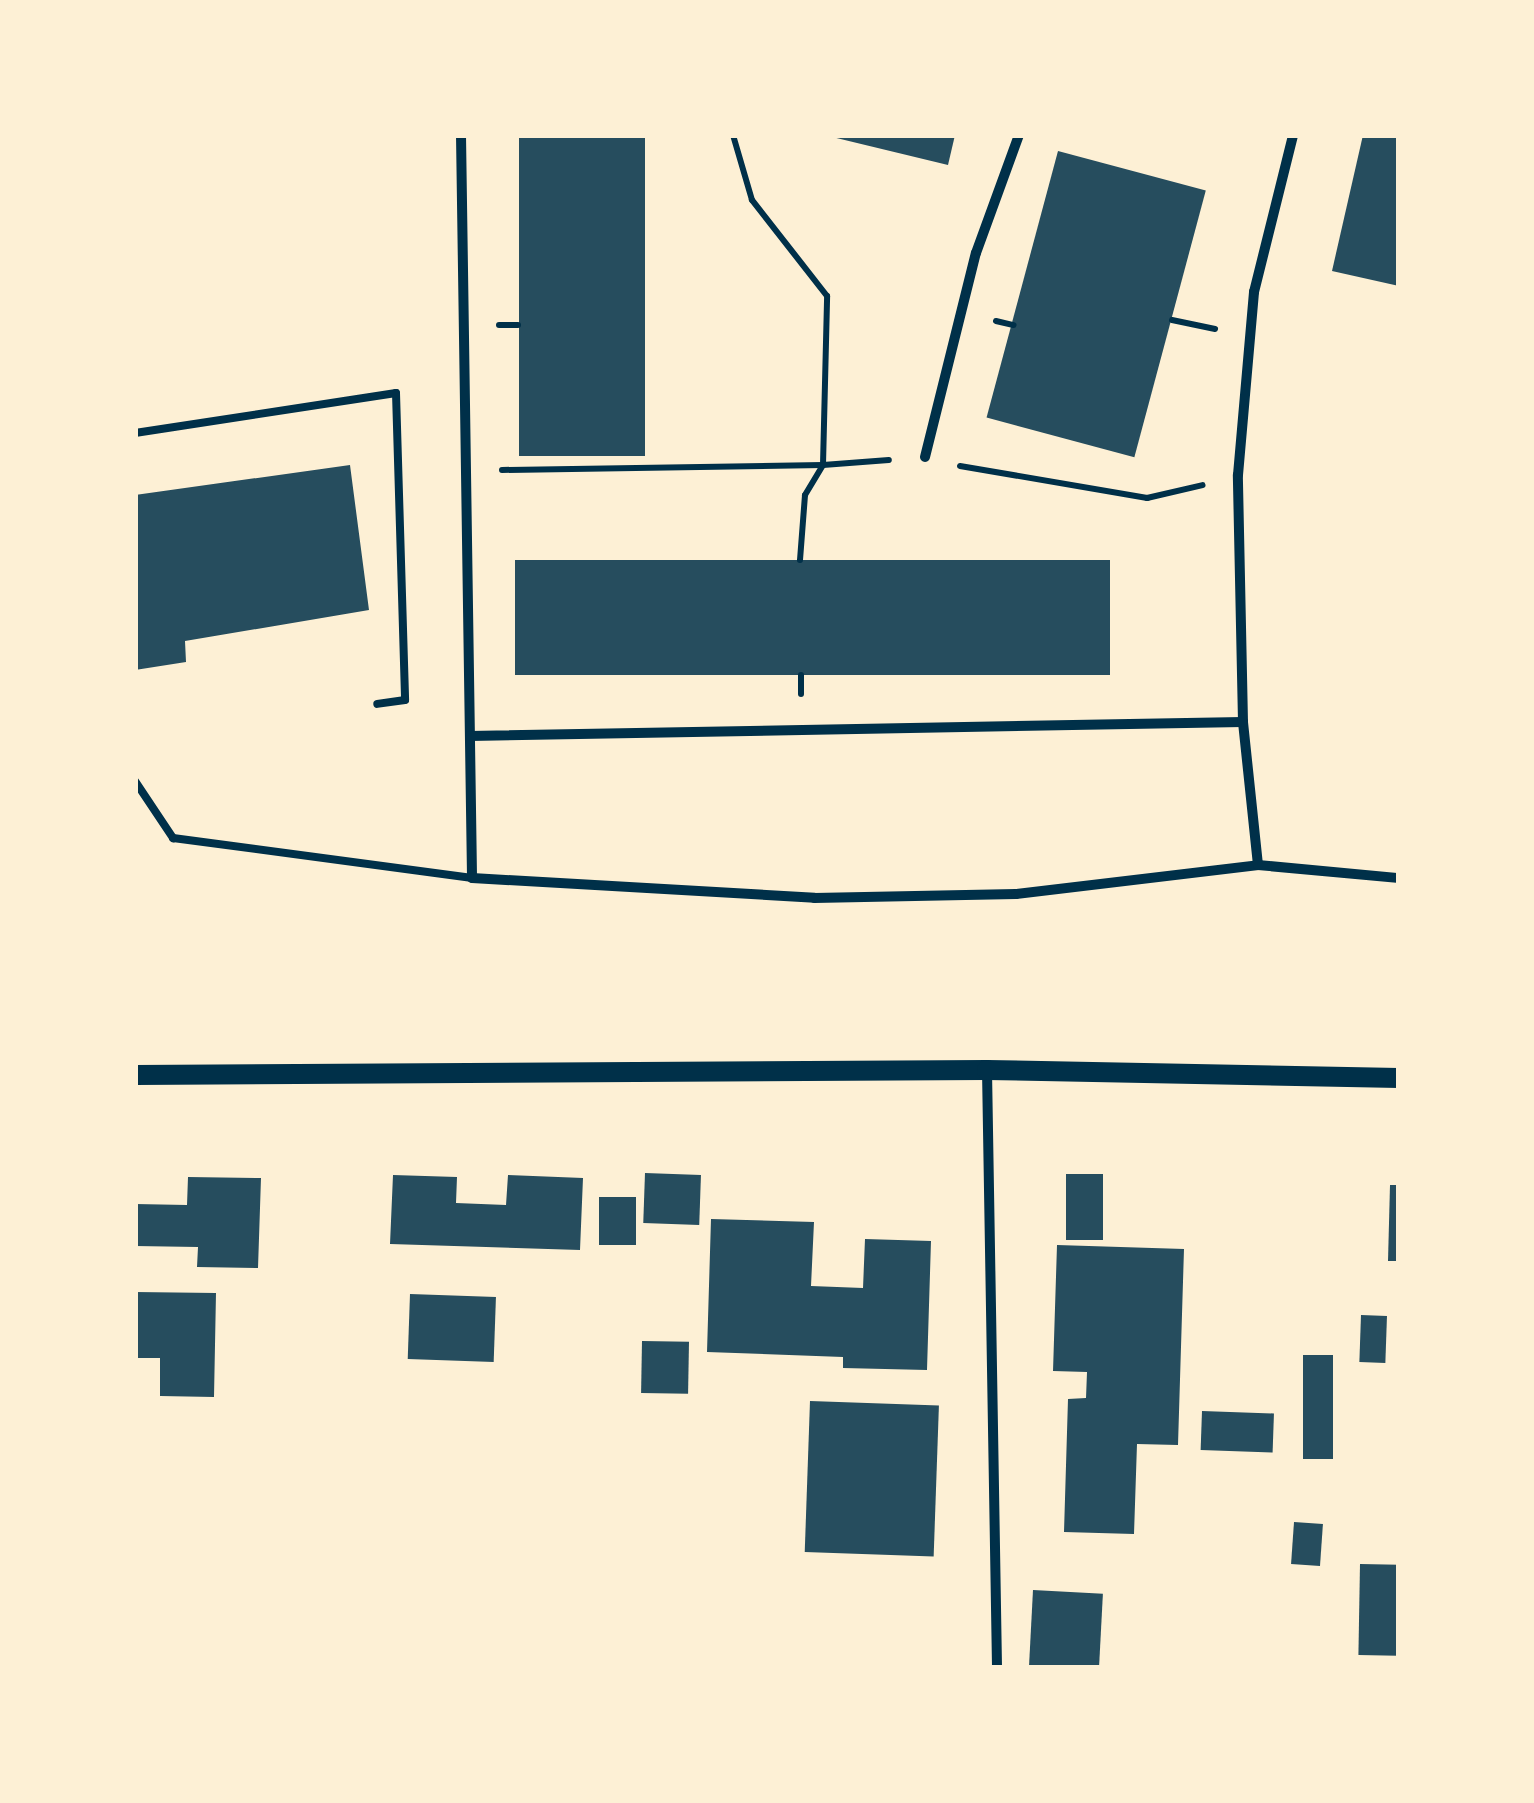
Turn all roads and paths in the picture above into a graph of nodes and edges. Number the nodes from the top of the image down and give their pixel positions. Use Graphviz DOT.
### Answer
graph roads {
  1 [pos="461,135"];
  2 [pos="733,135"];
  3 [pos="1019,135"];
  4 [pos="1293,135"];
  5 [pos="135,433"];
  6 [pos="925,458"];
  7 [pos="822,465"];
  8 [pos="466,471"];
  9 [pos="1238,474"];
  10 [pos="800,560"];
  11 [pos="378,704"];
  12 [pos="1243,722"];
  13 [pos="470,736"];
  14 [pos="135,782"];
  15 [pos="1258,865"];
  16 [pos="472,878"];
  17 [pos="1399,878"];
  18 [pos="987,1070"];
  19 [pos="135,1074"];
  20 [pos="1399,1078"];
  21 [pos="997,1668"];
  1 -- 8 [label="street"];
  2 -- 7 [label="path"];
  3 -- 6 [label="street"];
  4 -- 9 [label="street"];
  5 -- 11 [label="lane"];
  6 -- 7 [label="path"];
  6 -- 9 [label="path"];
  7 -- 8 [label="path"];
  7 -- 10 [label="path"];
  8 -- 13 [label="street"];
  9 -- 12 [label="street"];
  12 -- 13 [label="street"];
  12 -- 15 [label="street"];
  13 -- 16 [label="street"];
  14 -- 16 [label="lane"];
  15 -- 16 [label="street"];
  15 -- 17 [label="street"];
  18 -- 19 [label="main road"];
  18 -- 20 [label="main road"];
  18 -- 21 [label="street"];
}
